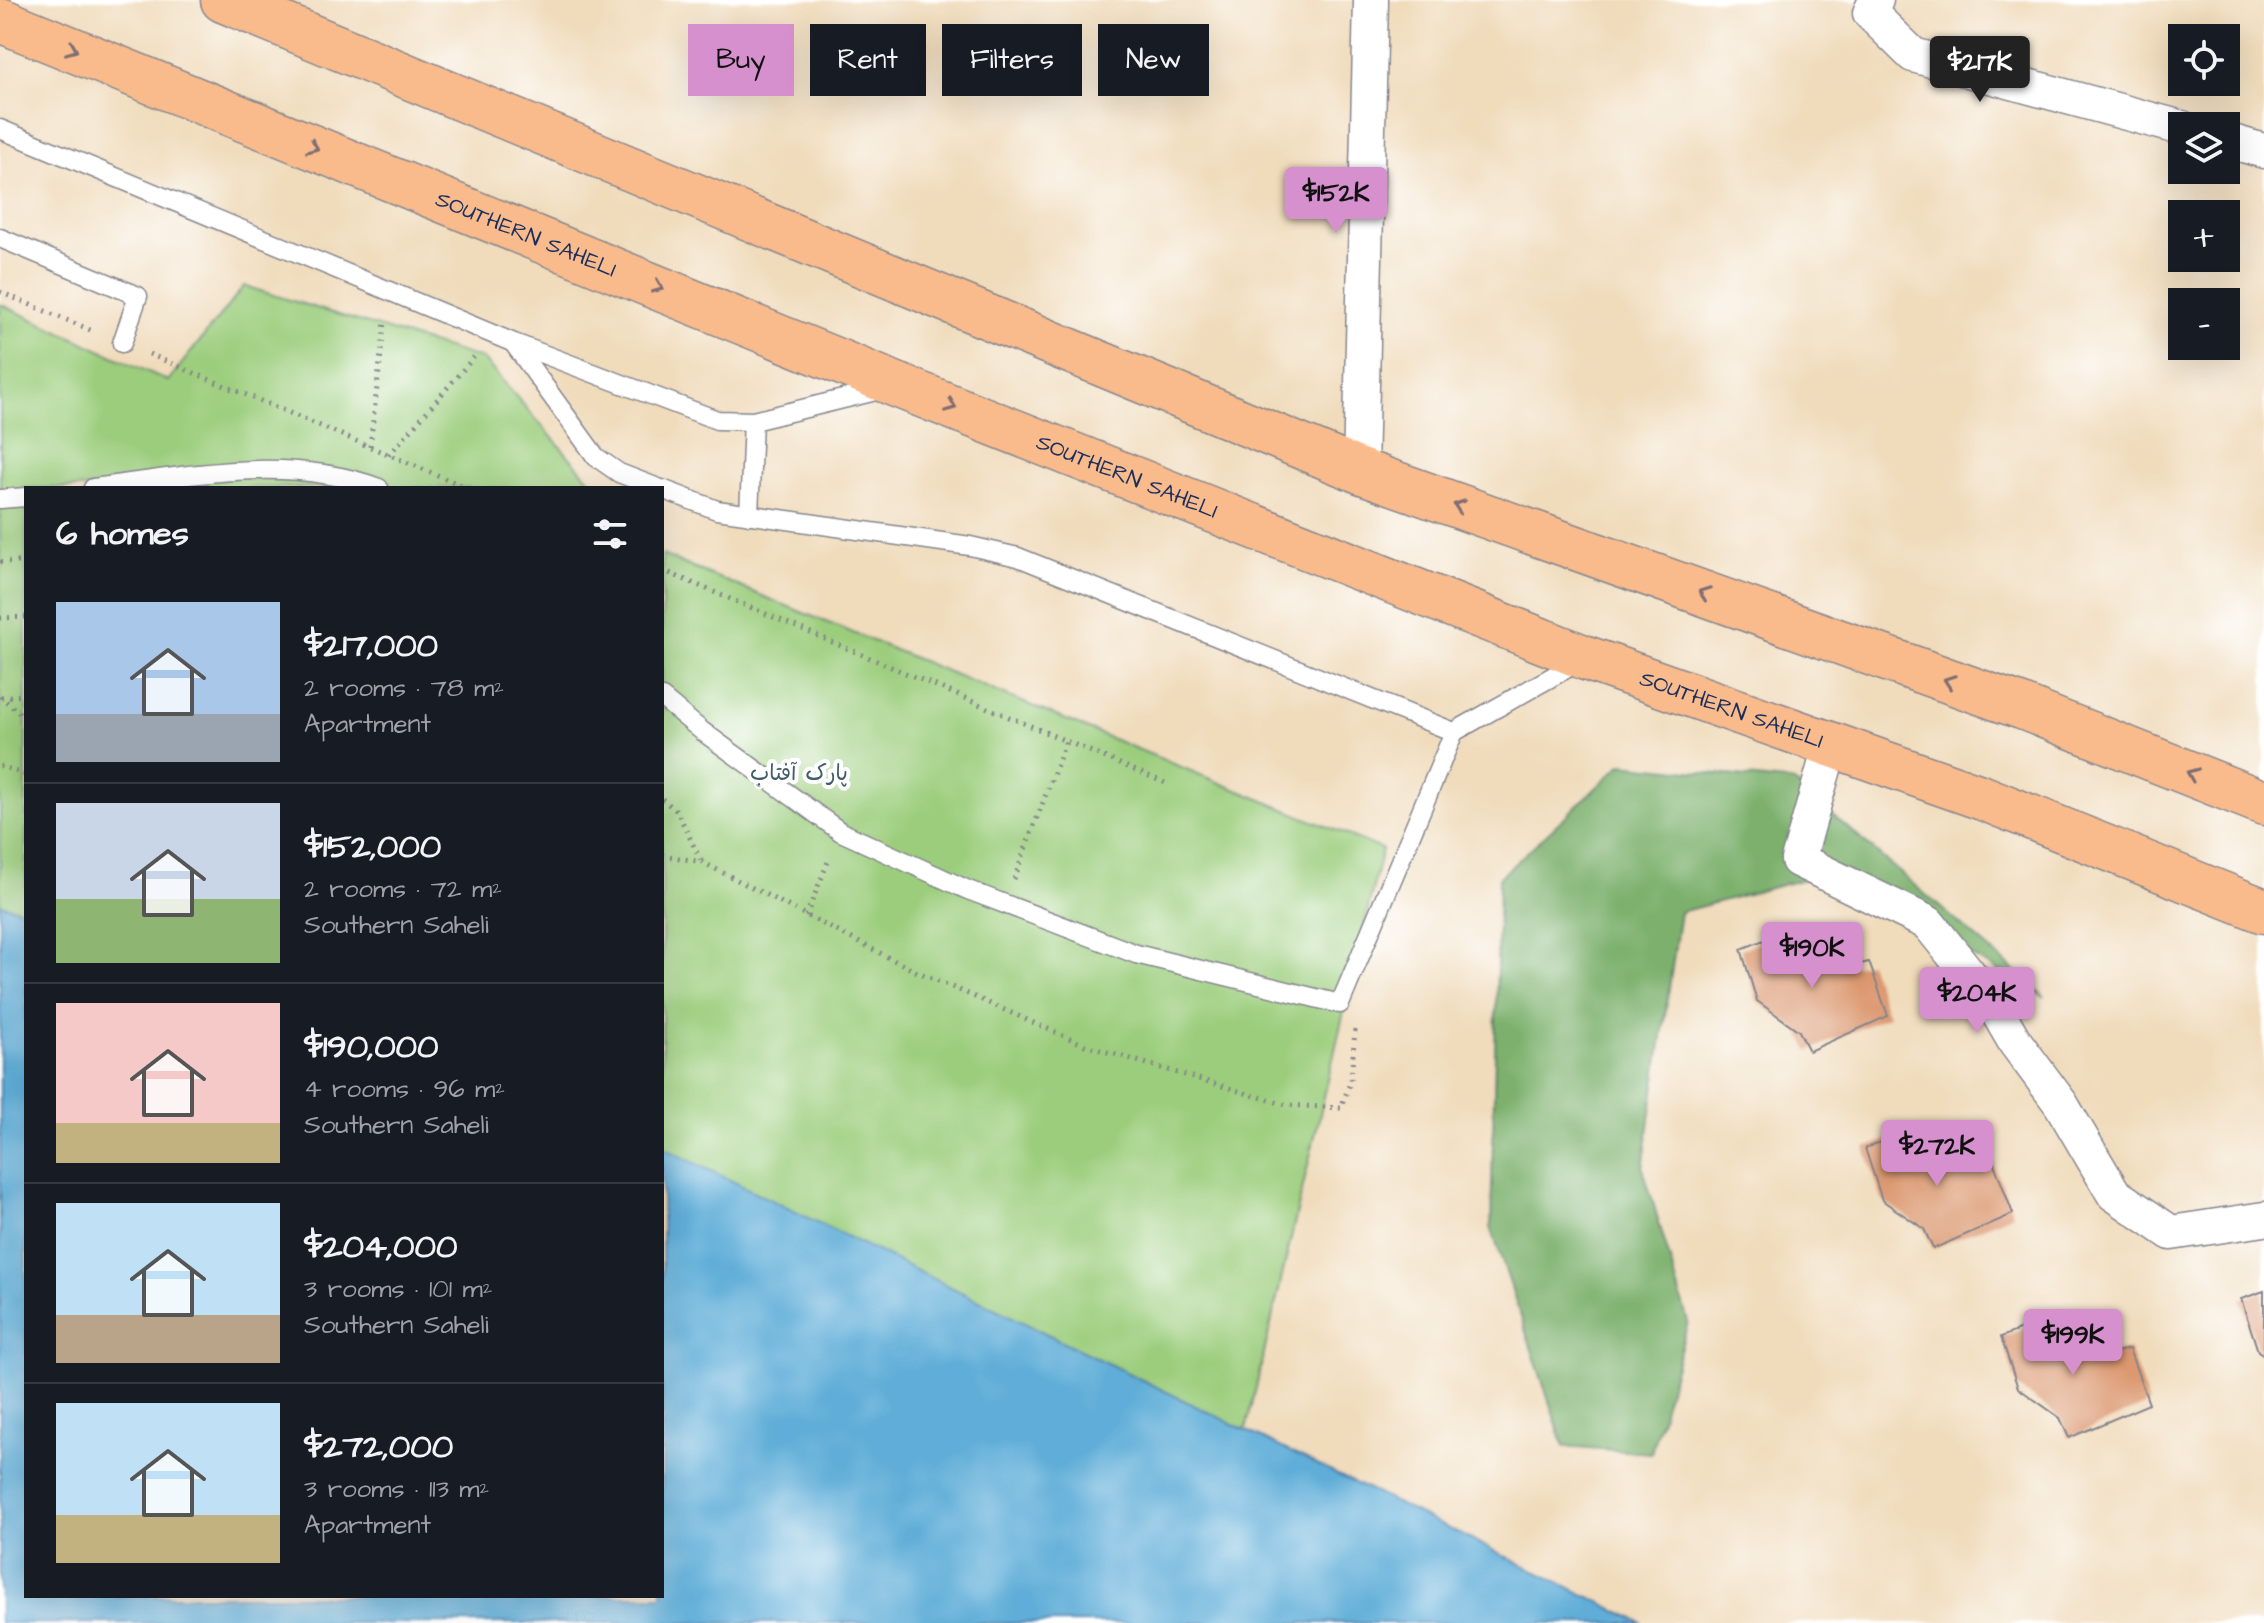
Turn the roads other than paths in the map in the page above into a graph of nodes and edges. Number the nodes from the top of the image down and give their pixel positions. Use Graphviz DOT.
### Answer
graph roads {
  1 [pos="223,0"];
  2 [pos="1371,0"];
  3 [pos="1876,0"];
  4 [pos="0,20"];
  5 [pos="2168,124"];
  6 [pos="0,129"];
  7 [pos="2240,144"];
  8 [pos="2264,151"];
  9 [pos="0,238"];
  10 [pos="122,343"];
  11 [pos="514,343"];
  12 [pos="899,386"];
  13 [pos="753,421"];
  14 [pos="1360,471"];
  15 [pos="109,486"];
  16 [pos="372,486"];
  17 [pos="652,486"];
  18 [pos="664,490"];
  19 [pos="24,497"];
  20 [pos="0,499"];
  21 [pos="749,515"];
  22 [pos="1586,658"];
  23 [pos="664,700"];
  24 [pos="1454,732"];
  25 [pos="1831,744"];
  26 [pos="2264,803"];
  27 [pos="2264,911"];
  28 [pos="2264,1219"];
  1 -- 14 [label="main road"];
  2 -- 14 [label="street"];
  3 -- 5 [label="street"];
  4 -- 12 [label="main road, SOUTHERN SAHELI, one-way"];
  6 -- 11 [label="lane"];
  7 -- 8 [label="street"];
  9 -- 10 [label="lane"];
  11 -- 13 [label="lane"];
  11 -- 17 [label="lane"];
  12 -- 13 [label="lane"];
  12 -- 22 [label="main road, SOUTHERN SAHELI, one-way"];
  13 -- 21 [label="lane"];
  26 -- 14 [label="main road, one-way"];
  15 -- 16 [label="lane"];
  18 -- 21 [label="lane"];
  19 -- 20 [label="lane"];
  21 -- 24 [label="lane"];
  22 -- 24 [label="lane"];
  22 -- 25 [label="main road, SOUTHERN SAHELI"];
  23 -- 24 [label="lane"];
  25 -- 27 [label="main road, SOUTHERN SAHELI"];
  25 -- 28 [label="street"];
}
